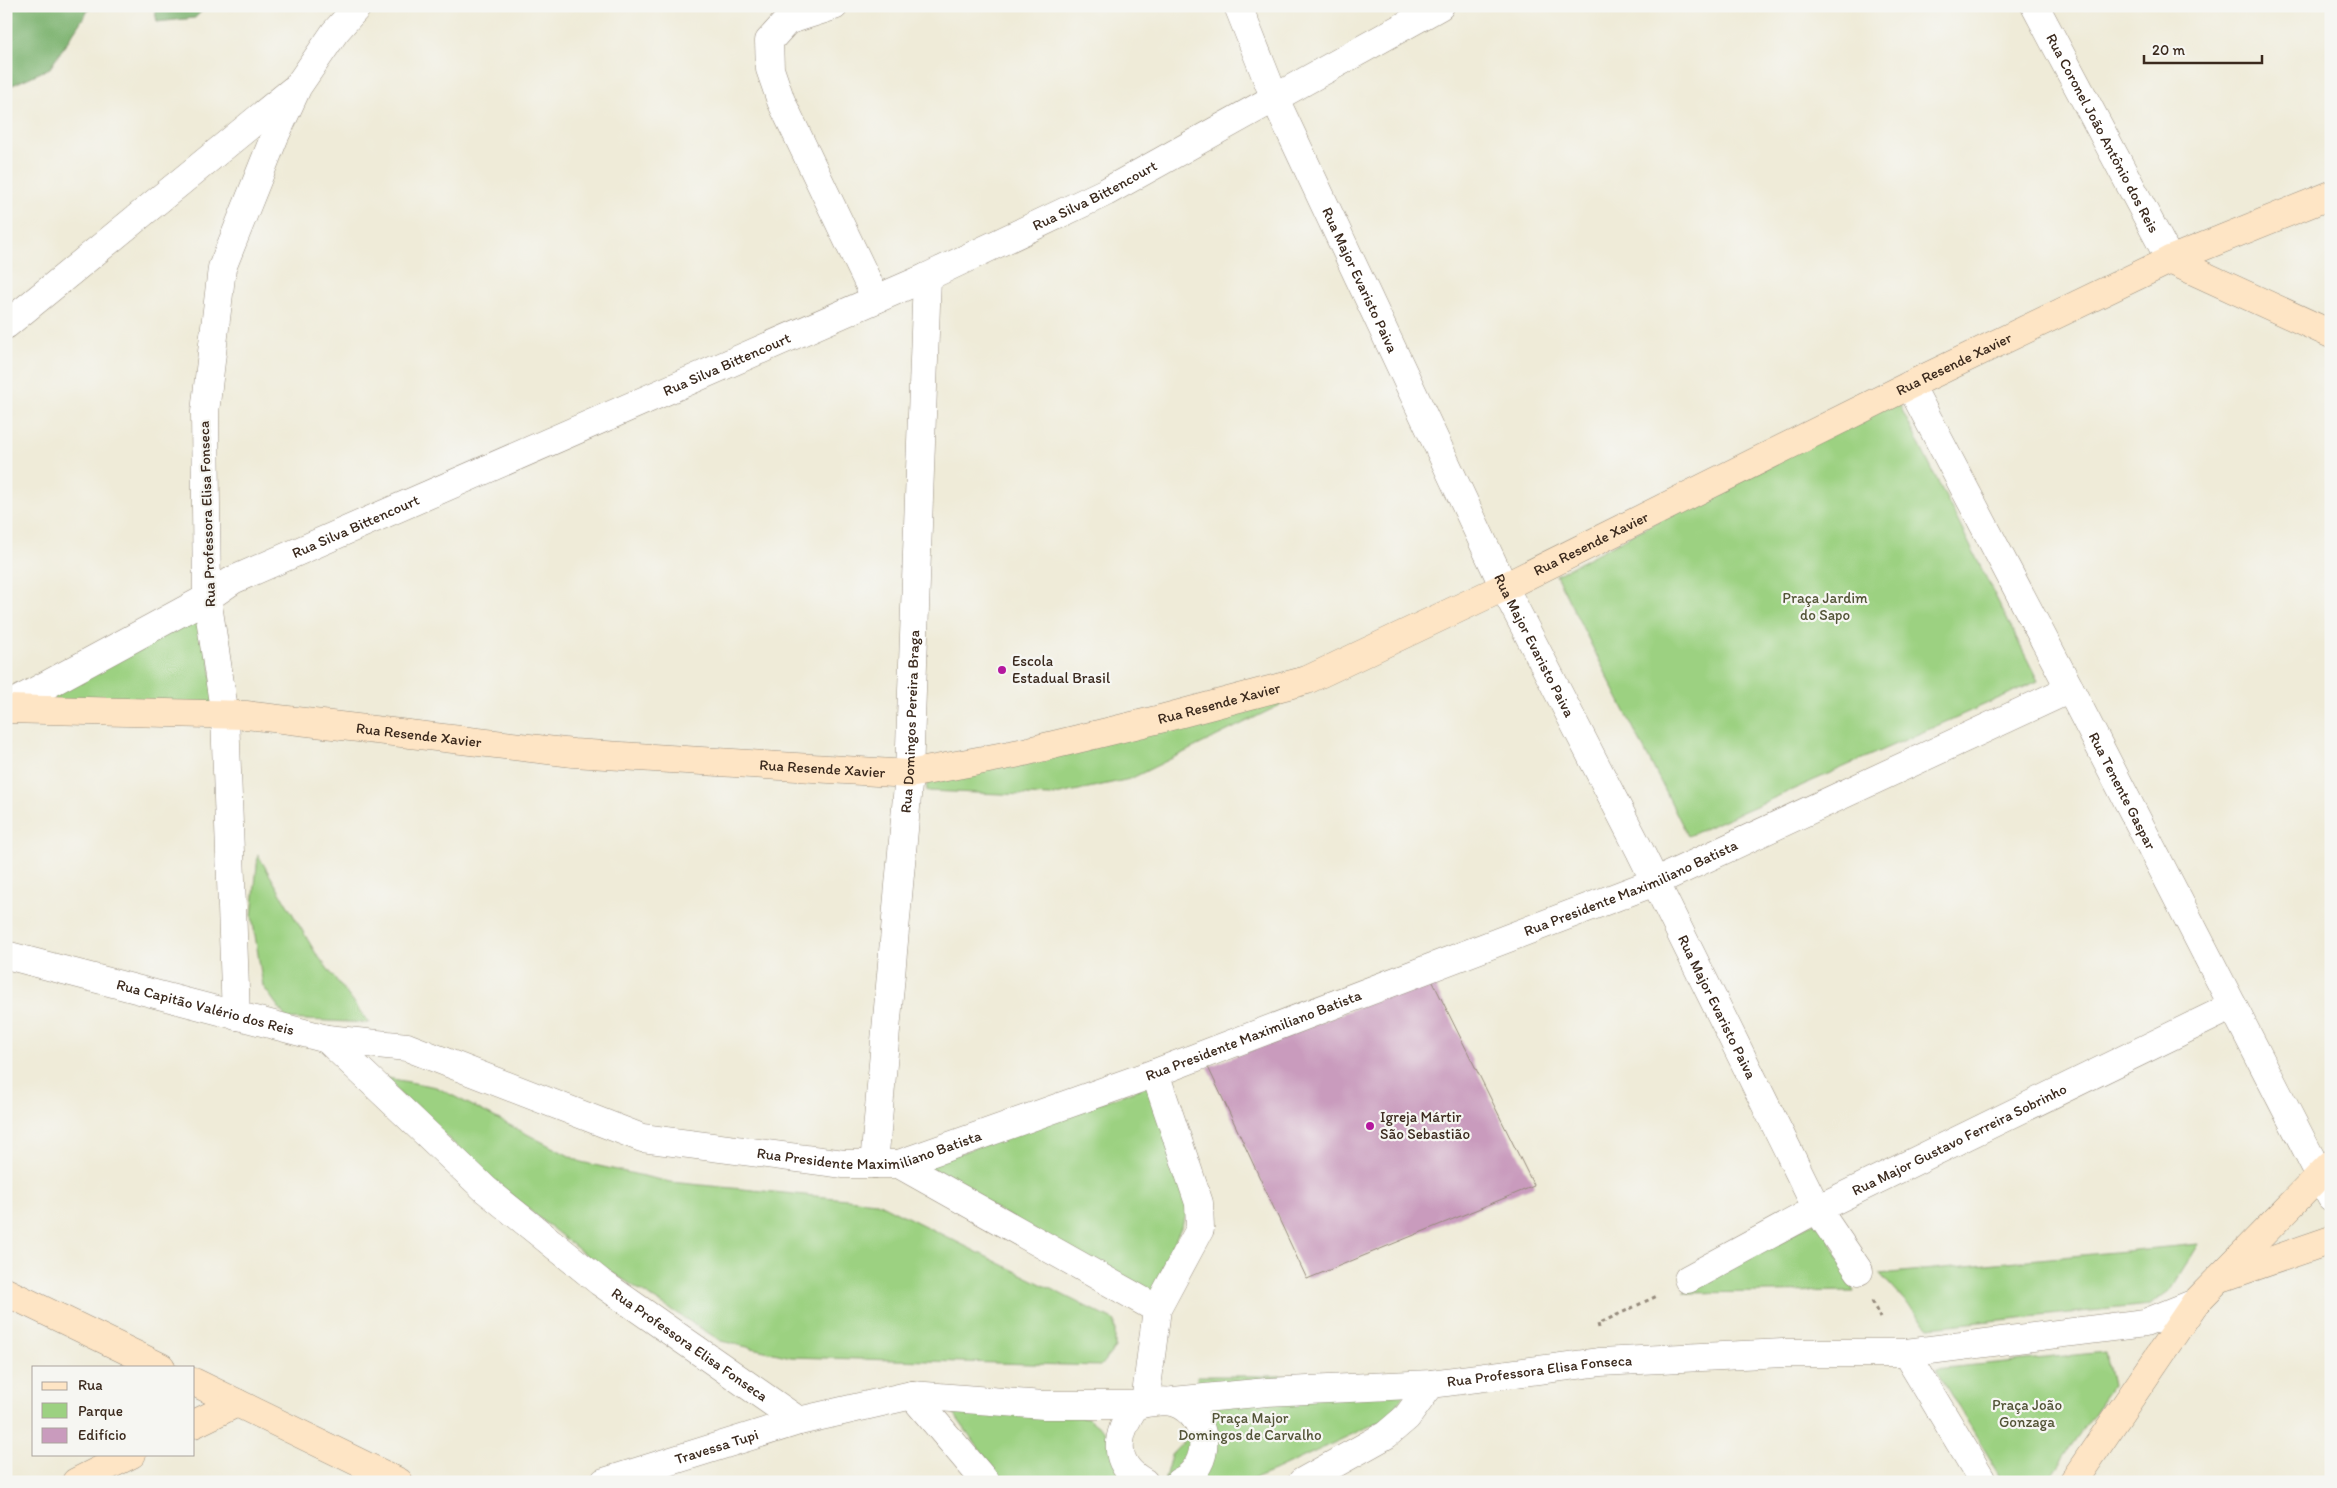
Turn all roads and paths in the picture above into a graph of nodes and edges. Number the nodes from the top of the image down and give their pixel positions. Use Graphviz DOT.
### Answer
graph roads {
  1 [pos="358,6"];
  2 [pos="834,6"];
  3 [pos="1238,6"];
  4 [pos="1440,6"];
  5 [pos="2035,6"];
  6 [pos="298,86"];
  7 [pos="1275,99"];
  8 [pos="2331,195"];
  9 [pos="2170,260"];
  10 [pos="927,277"];
  11 [pos="876,299"];
  12 [pos="6,325"];
  13 [pos="2331,334"];
  14 [pos="1910,386"];
  15 [pos="1504,587"];
  16 [pos="208,598"];
  17 [pos="2070,689"];
  18 [pos="6,708"];
  19 [pos="225,716"];
  20 [pos="909,774"];
  21 [pos="1655,882"];
  22 [pos="6,955"];
  23 [pos="2233,1006"];
  24 [pos="236,1016"];
  25 [pos="327,1039"];
  26 [pos="406,1047"];
  27 [pos="1155,1073"];
  28 [pos="886,1164"];
  29 [pos="2327,1179"];
  30 [pos="1817,1209"];
  31 [pos="2331,1240"];
  32 [pos="1859,1271"];
  33 [pos="1688,1279"];
  34 [pos="2220,1279"];
  35 [pos="6,1292"];
  36 [pos="2196,1303"];
  37 [pos="1157,1309"];
  38 [pos="1906,1353"];
  39 [pos="1600,1362"];
  40 [pos="159,1366"];
  41 [pos="195,1382"];
  42 [pos="1431,1384"];
  43 [pos="912,1395"];
  44 [pos="1173,1402"];
  45 [pos="237,1403"];
  46 [pos="1141,1404"];
  47 [pos="799,1421"];
  48 [pos="195,1424"];
  49 [pos="128,1456"];
  50 [pos="76,1482"];
  51 [pos="399,1482"];
  52 [pos="604,1482"];
  53 [pos="986,1482"];
  54 [pos="1144,1482"];
  55 [pos="1179,1482"];
  56 [pos="1302,1482"];
  57 [pos="1980,1482"];
  58 [pos="2073,1482"];
  1 -- 6 [label="street, Rua Professora Elisa Fonseca"];
  2 -- 11 [label="street"];
  3 -- 7 [label="street, Rua Major Evaristo Paiva"];
  4 -- 7 [label="street, Rua Silva Bittencourt"];
  5 -- 9 [label="street, Rua Coronel João Antônio dos Reis"];
  6 -- 12 [label="street, Rua Professora Elisa Fonseca"];
  6 -- 16 [label="street, Rua Professora Elisa Fonseca"];
  7 -- 10 [label="street, Rua Silva Bittencourt"];
  7 -- 15 [label="street, Rua Major Evaristo Paiva"];
  8 -- 9 [label="main road, Rua Resende Xavier"];
  9 -- 13 [label="main road"];
  9 -- 14 [label="main road, Rua Resende Xavier"];
  10 -- 11 [label="street, Rua Silva Bittencourt"];
  10 -- 20 [label="street, Rua Domingos Pereira Braga"];
  11 -- 16 [label="street, Rua Silva Bittencourt"];
  14 -- 15 [label="main road, Rua Resende Xavier"];
  14 -- 17 [label="street, Rua Tenente Gaspar"];
  15 -- 20 [label="main road, Rua Resende Xavier"];
  15 -- 21 [label="street, Rua Major Evaristo Paiva"];
  16 -- 18 [label="street, Rua Silva Bittencourt"];
  16 -- 19 [label="street, Rua Professora Elisa Fonseca"];
  17 -- 21 [label="street, Rua Presidente Maximiliano Batista"];
  17 -- 23 [label="street, Rua Tenente Gaspar"];
  18 -- 19 [label="main road, Rua Resende Xavier"];
  19 -- 20 [label="main road, Rua Resende Xavier"];
  19 -- 24 [label="street, Rua Professora Elisa Fonseca"];
  20 -- 28 [label="street, Rua Domingos Pereira Braga"];
  21 -- 27 [label="street, Rua Presidente Maximiliano Batista"];
  21 -- 30 [label="street, Rua Major Evaristo Paiva"];
  22 -- 24 [label="street, Rua Capitão Valério dos Reis"];
  23 -- 29 [label="street, Rua Tenente Gaspar"];
  23 -- 30 [label="street, Rua Major Gustavo Ferreira Sobrinho"];
  24 -- 25 [label="street, Rua Capitão Valério dos Reis"];
  25 -- 26 [label="street, Rua Capitão Valério dos Reis"];
  25 -- 47 [label="street, Rua Professora Elisa Fonseca"];
  26 -- 28 [label="street, Rua Presidente Maximiliano Batista"];
  27 -- 28 [label="street, Rua Presidente Maximiliano Batista"];
  27 -- 37 [label="street"];
  28 -- 37 [label="street"];
  29 -- 34 [label="main road"];
  30 -- 32 [label="street, Rua Major Evaristo Paiva"];
  30 -- 33 [label="street, Rua Major Gustavo Ferreira Sobrinho"];
  31 -- 34 [label="main road"];
  32 -- 38 [label="path"];
  33 -- 39 [label="path"];
  34 -- 36 [label="main road"];
  35 -- 40 [label="main road"];
  36 -- 38 [label="street"];
  36 -- 58 [label="main road"];
  37 -- 46 [label="street"];
  38 -- 39 [label="street, Rua Professora Elisa Fonseca"];
  38 -- 57 [label="street"];
  39 -- 42 [label="street, Rua Professora Elisa Fonseca"];
  41 -- 45 [label="main road"];
  42 -- 44 [label="street, Rua Professora Elisa Fonseca"];
  42 -- 56 [label="street"];
  43 -- 46 [label="street"];
  43 -- 47 [label="street"];
  43 -- 53 [label="street"];
  44 -- 46 [label="street, Rua Professora Elisa Fonseca"];
  44 -- 55 [label="street"];
  45 -- 48 [label="main road"];
  45 -- 51 [label="main road"];
  46 -- 54 [label="street"];
  47 -- 52 [label="street, Travessa Tupi"];
  49 -- 50 [label="main road"];
}
